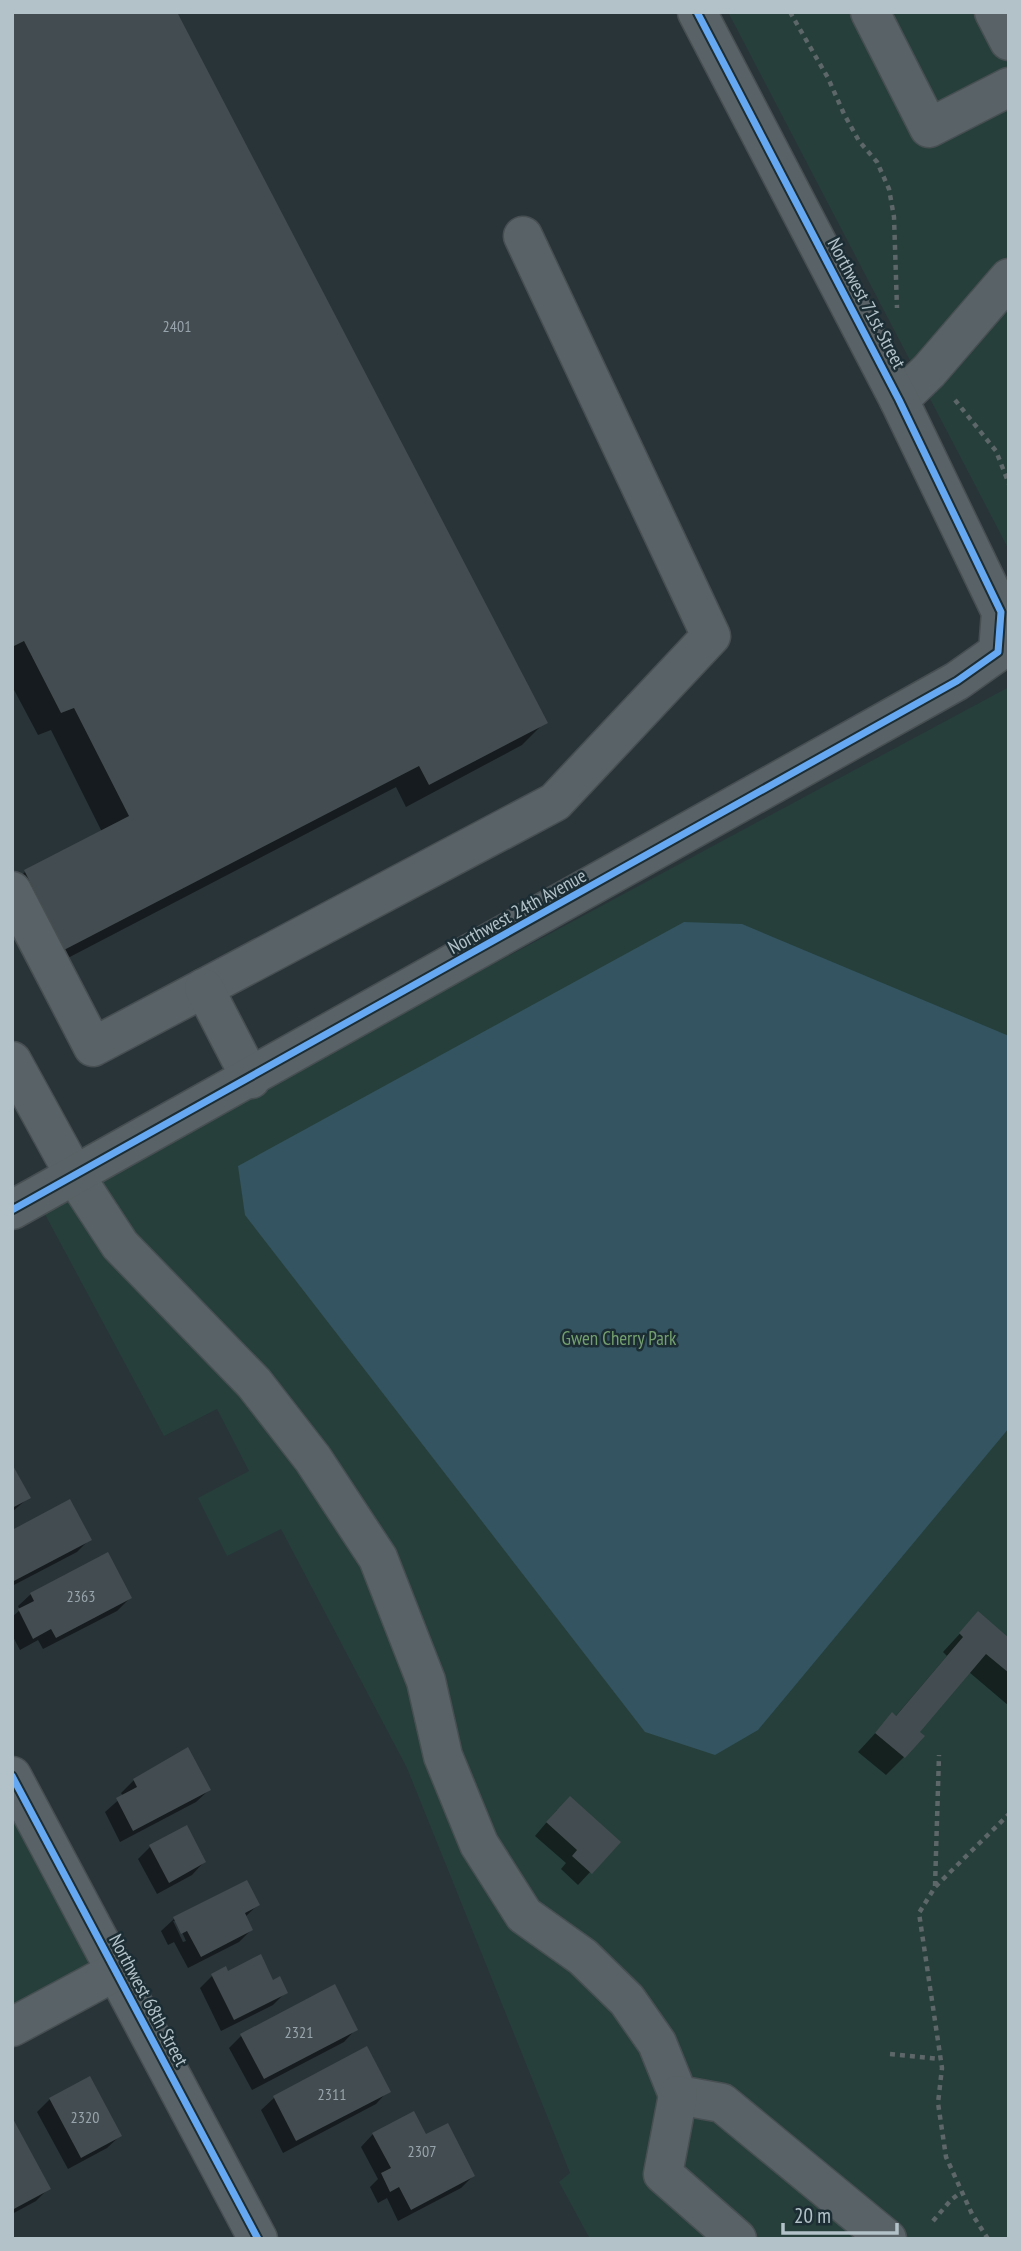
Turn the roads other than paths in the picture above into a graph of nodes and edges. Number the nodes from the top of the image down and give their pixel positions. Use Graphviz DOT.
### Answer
graph roads {
  1 [pos="697,12"];
  2 [pos="870,12"];
  3 [pos="994,12"];
  4 [pos="1009,41"];
  5 [pos="1009,87"];
  6 [pos="523,236"];
  7 [pos="1009,278"];
  8 [pos="900,400"];
  9 [pos="1001,612"];
  10 [pos="12,891"];
  11 [pos="204,988"];
  12 [pos="12,1061"];
  13 [pos="251,1079"];
  14 [pos="75,1176"];
  15 [pos="12,1210"];
  16 [pos="12,1776"];
  17 [pos="116,1971"];
  18 [pos="12,2027"];
  19 [pos="678,2095"];
  20 [pos="258,2239"];
  21 [pos="737,2239"];
  22 [pos="887,2239"];
  1 -- 8 [label="street, Northwest 71st Street"];
  2 -- 5 [label="street"];
  3 -- 4 [label="street"];
  6 -- 11 [label="street"];
  7 -- 8 [label="street"];
  8 -- 9 [label="street, Northwest 71st Street"];
  9 -- 13 [label="street, Northwest 24th Avenue"];
  10 -- 11 [label="street"];
  11 -- 13 [label="street"];
  12 -- 14 [label="street"];
  13 -- 14 [label="street, Northwest 24th Avenue"];
  14 -- 15 [label="street, Northwest 24th Avenue"];
  14 -- 19 [label="street"];
  16 -- 17 [label="street, Northwest 68th Street"];
  17 -- 18 [label="street"];
  17 -- 20 [label="street, Northwest 68th Street"];
  19 -- 21 [label="street"];
  19 -- 22 [label="street"];
}
